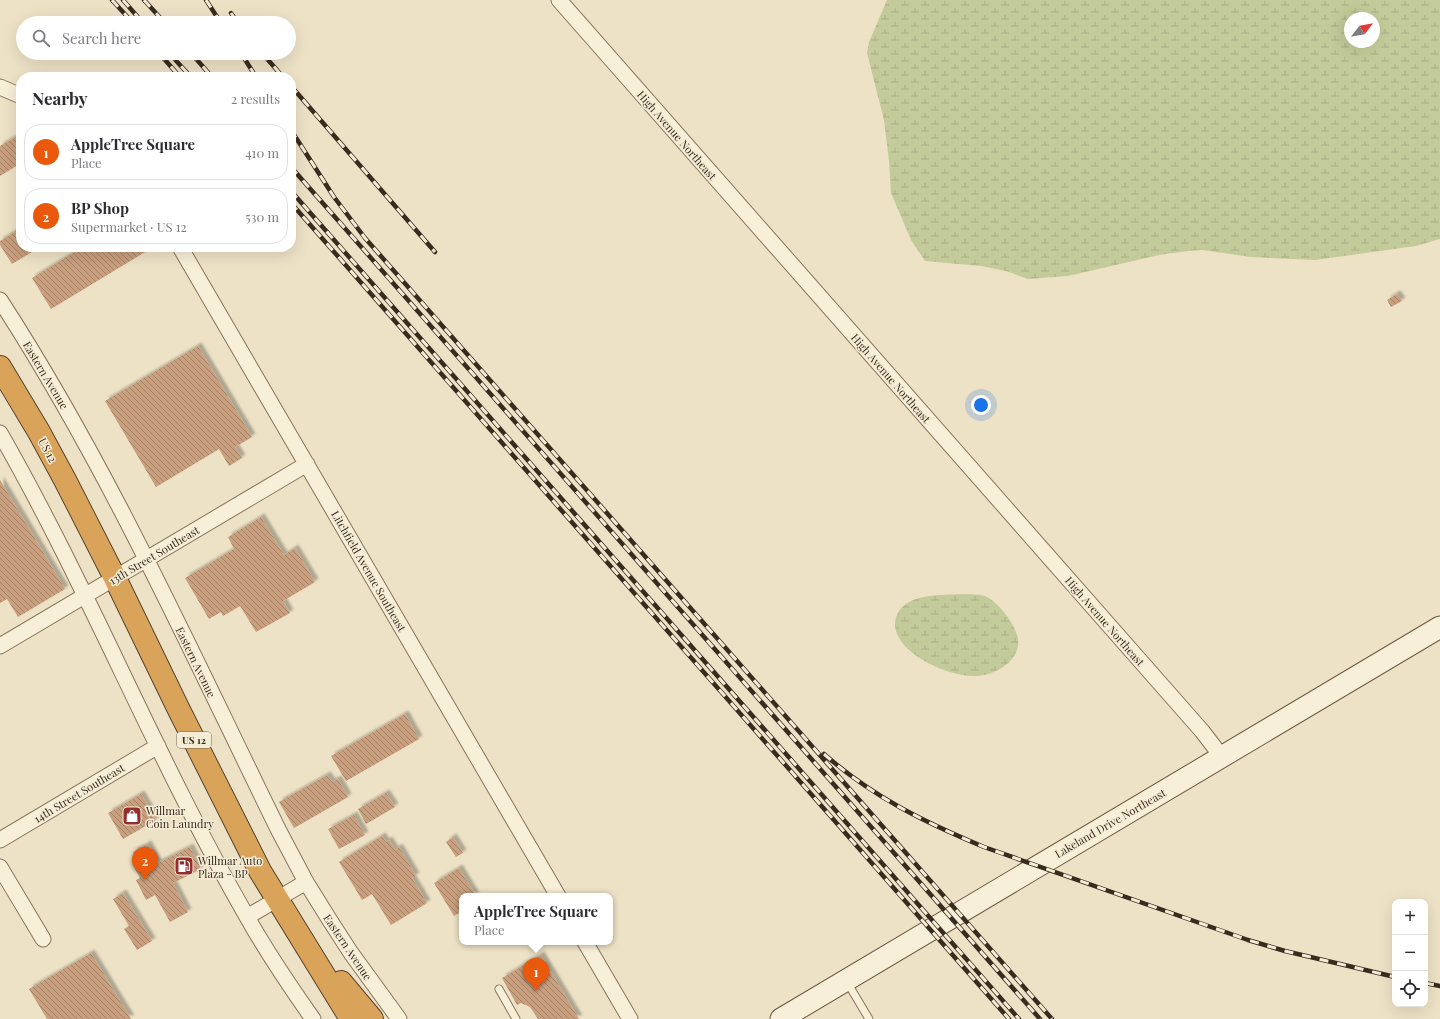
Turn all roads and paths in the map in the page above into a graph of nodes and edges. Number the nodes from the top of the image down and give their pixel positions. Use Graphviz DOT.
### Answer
graph roads {
  1 [pos="559,0"];
  2 [pos="0,87"];
  3 [pos="16,94"];
  4 [pos="183,252"];
  5 [pos="0,300"];
  6 [pos="0,367"];
  7 [pos="0,433"];
  8 [pos="307,464"];
  9 [pos="146,560"];
  10 [pos="115,578"];
  11 [pos="85,596"];
  12 [pos="1440,627"];
  13 [pos="0,646"];
  14 [pos="158,746"];
  15 [pos="1222,757"];
  16 [pos="0,840"];
  17 [pos="0,867"];
  18 [pos="306,882"];
  19 [pos="556,893"];
  20 [pos="276,899"];
  21 [pos="247,917"];
  22 [pos="43,939"];
  23 [pos="587,945"];
  24 [pos="846,980"];
  25 [pos="499,989"];
  26 [pos="791,1016"];
  27 [pos="313,1019"];
  28 [pos="351,1019"];
  29 [pos="372,1019"];
  30 [pos="399,1019"];
  31 [pos="516,1019"];
  32 [pos="630,1019"];
  33 [pos="869,1019"];
  1 -- 15 [label="street, High Avenue Northeast"];
  2 -- 3 [label="street"];
  4 -- 8 [label="street, Litchfield Avenue Southeast"];
  5 -- 9 [label="street, Eastern Avenue"];
  6 -- 10 [label="highway, US 12 / US 12"];
  7 -- 11 [label="street"];
  8 -- 9 [label="street, 13th Street Southeast"];
  8 -- 19 [label="street, Litchfield Avenue Southeast"];
  9 -- 10 [label="street, 13th Street Southeast"];
  9 -- 18 [label="street, Eastern Avenue"];
  10 -- 11 [label="street, 13th Street Southeast"];
  10 -- 20 [label="highway, US 12 / US 12"];
  11 -- 13 [label="street, 13th Street Southeast"];
  11 -- 14 [label="street"];
  12 -- 15 [label="main road, Lakeland Drive Northeast"];
  14 -- 16 [label="street, 14th Street Southeast"];
  14 -- 21 [label="street"];
  15 -- 24 [label="main road, Lakeland Drive Northeast"];
  17 -- 22 [label="street"];
  18 -- 20 [label="street"];
  18 -- 30 [label="street, Eastern Avenue"];
  20 -- 21 [label="street"];
  20 -- 28 [label="highway, US 12 / US 12"];
  20 -- 29 [label="highway, US 12 / US 12"];
  21 -- 27 [label="street"];
  23 -- 32 [label="street"];
  24 -- 26 [label="main road, Lakeland Drive Northeast"];
  24 -- 33 [label="lane"];
  25 -- 31 [label="lane"];
}
